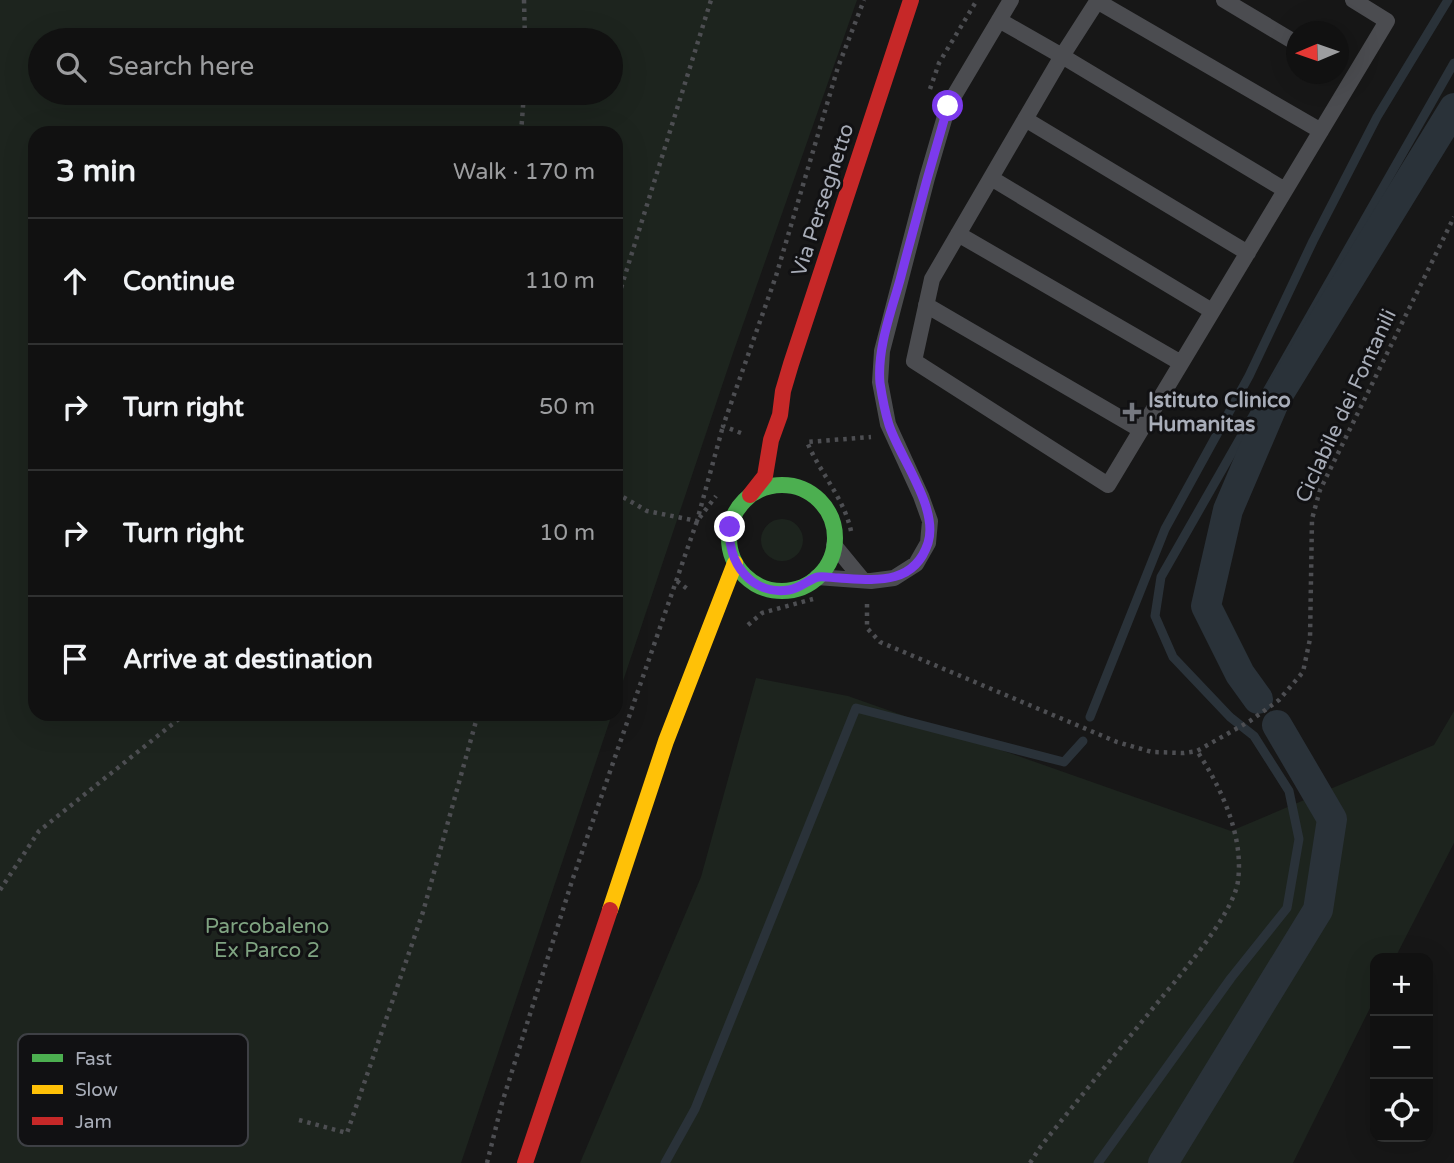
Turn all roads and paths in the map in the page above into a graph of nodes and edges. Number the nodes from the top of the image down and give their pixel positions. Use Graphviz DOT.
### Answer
graph roads {
  1 [pos="524,0"];
  2 [pos="711,0"];
  3 [pos="864,0"];
  4 [pos="911,0"];
  5 [pos="1011,0"];
  6 [pos="1224,0"];
  7 [pos="1353,0"];
  8 [pos="1097,1"];
  9 [pos="999,20"];
  10 [pos="525,28"];
  11 [pos="1286,37"];
  12 [pos="1062,56"];
  13 [pos="1349,74"];
  14 [pos="1353,77"];
  15 [pos="523,105"];
  16 [pos="1025,119"];
  17 [pos="522,126"];
  18 [pos="1321,131"];
  19 [pos="991,178"];
  20 [pos="1285,191"];
  21 [pos="1454,217"];
  22 [pos="958,234"];
  23 [pos="1248,253"];
  24 [pos="623,282"];
  25 [pos="926,304"];
  26 [pos="1212,311"];
  27 [pos="1181,363"];
  28 [pos="780,415"];
  29 [pos="723,426"];
  30 [pos="1141,430"];
  31 [pos="747,435"];
  32 [pos="871,437"];
  33 [pos="789,441"];
  34 [pos="807,442"];
  35 [pos="802,474"];
  36 [pos="720,491"];
  37 [pos="750,495"];
  38 [pos="623,497"];
  39 [pos="822,503"];
  40 [pos="697,521"];
  41 [pos="834,545"];
  42 [pos="735,563"];
  43 [pos="817,577"];
  44 [pos="862,579"];
  45 [pos="777,590"];
  46 [pos="824,598"];
  47 [pos="758,600"];
  48 [pos="855,601"];
  49 [pos="737,627"];
  50 [pos="698,655"];
  51 [pos="176,721"];
  52 [pos="476,721"];
  53 [pos="1197,751"];
  54 [pos="0,890"];
  55 [pos="299,1120"];
  56 [pos="487,1163"];
  57 [pos="525,1163"];
  58 [pos="1030,1163"];
  1 -- 10 [label="path"];
  2 -- 24 [label="path"];
  3 -- 29 [label="path"];
  4 -- 28 [label="street, Via Perseghetto"];
  5 -- 9 [label="lane"];
  6 -- 11 [label="lane"];
  7 -- 14 [label="lane"];
  8 -- 12 [label="lane"];
  8 -- 18 [label="lane"];
  9 -- 12 [label="lane"];
  9 -- 44 [label="lane"];
  12 -- 16 [label="lane"];
  12 -- 20 [label="lane"];
  13 -- 14 [label="lane"];
  14 -- 18 [label="lane"];
  15 -- 17 [label="path"];
  16 -- 19 [label="lane"];
  16 -- 23 [label="lane"];
  18 -- 20 [label="lane"];
  19 -- 22 [label="lane"];
  19 -- 26 [label="lane"];
  20 -- 23 [label="lane"];
  21 -- 53 [label="path, Ciclabile dei Fontanili"];
  22 -- 25 [label="lane"];
  22 -- 27 [label="lane"];
  23 -- 26 [label="lane"];
  25 -- 30 [label="lane"];
  25 -- 30 [label="lane"];
  26 -- 27 [label="lane"];
  27 -- 30 [label="lane"];
  28 -- 33 [label="street, Via Perseghetto"];
  28 -- 37 [label="street, Via Perseghetto"];
  29 -- 31 [label="path"];
  29 -- 40 [label="path"];
  32 -- 34 [label="path"];
  35 -- 39 [label="street"];
  36 -- 40 [label="path"];
  37 -- 39 [label="street"];
  37 -- 42 [label="street"];
  38 -- 40 [label="path"];
  39 -- 41 [label="street"];
  40 -- 56 [label="path"];
  41 -- 43 [label="street"];
  41 -- 44 [label="lane"];
  42 -- 45 [label="street"];
  42 -- 50 [label="street"];
  43 -- 44 [label="lane"];
  43 -- 45 [label="street"];
  45 -- 47 [label="street"];
  46 -- 49 [label="path"];
  48 -- 53 [label="path"];
  49 -- 50 [label="street"];
  50 -- 57 [label="street"];
  51 -- 54 [label="path"];
  52 -- 55 [label="path"];
  53 -- 58 [label="path"];
}
